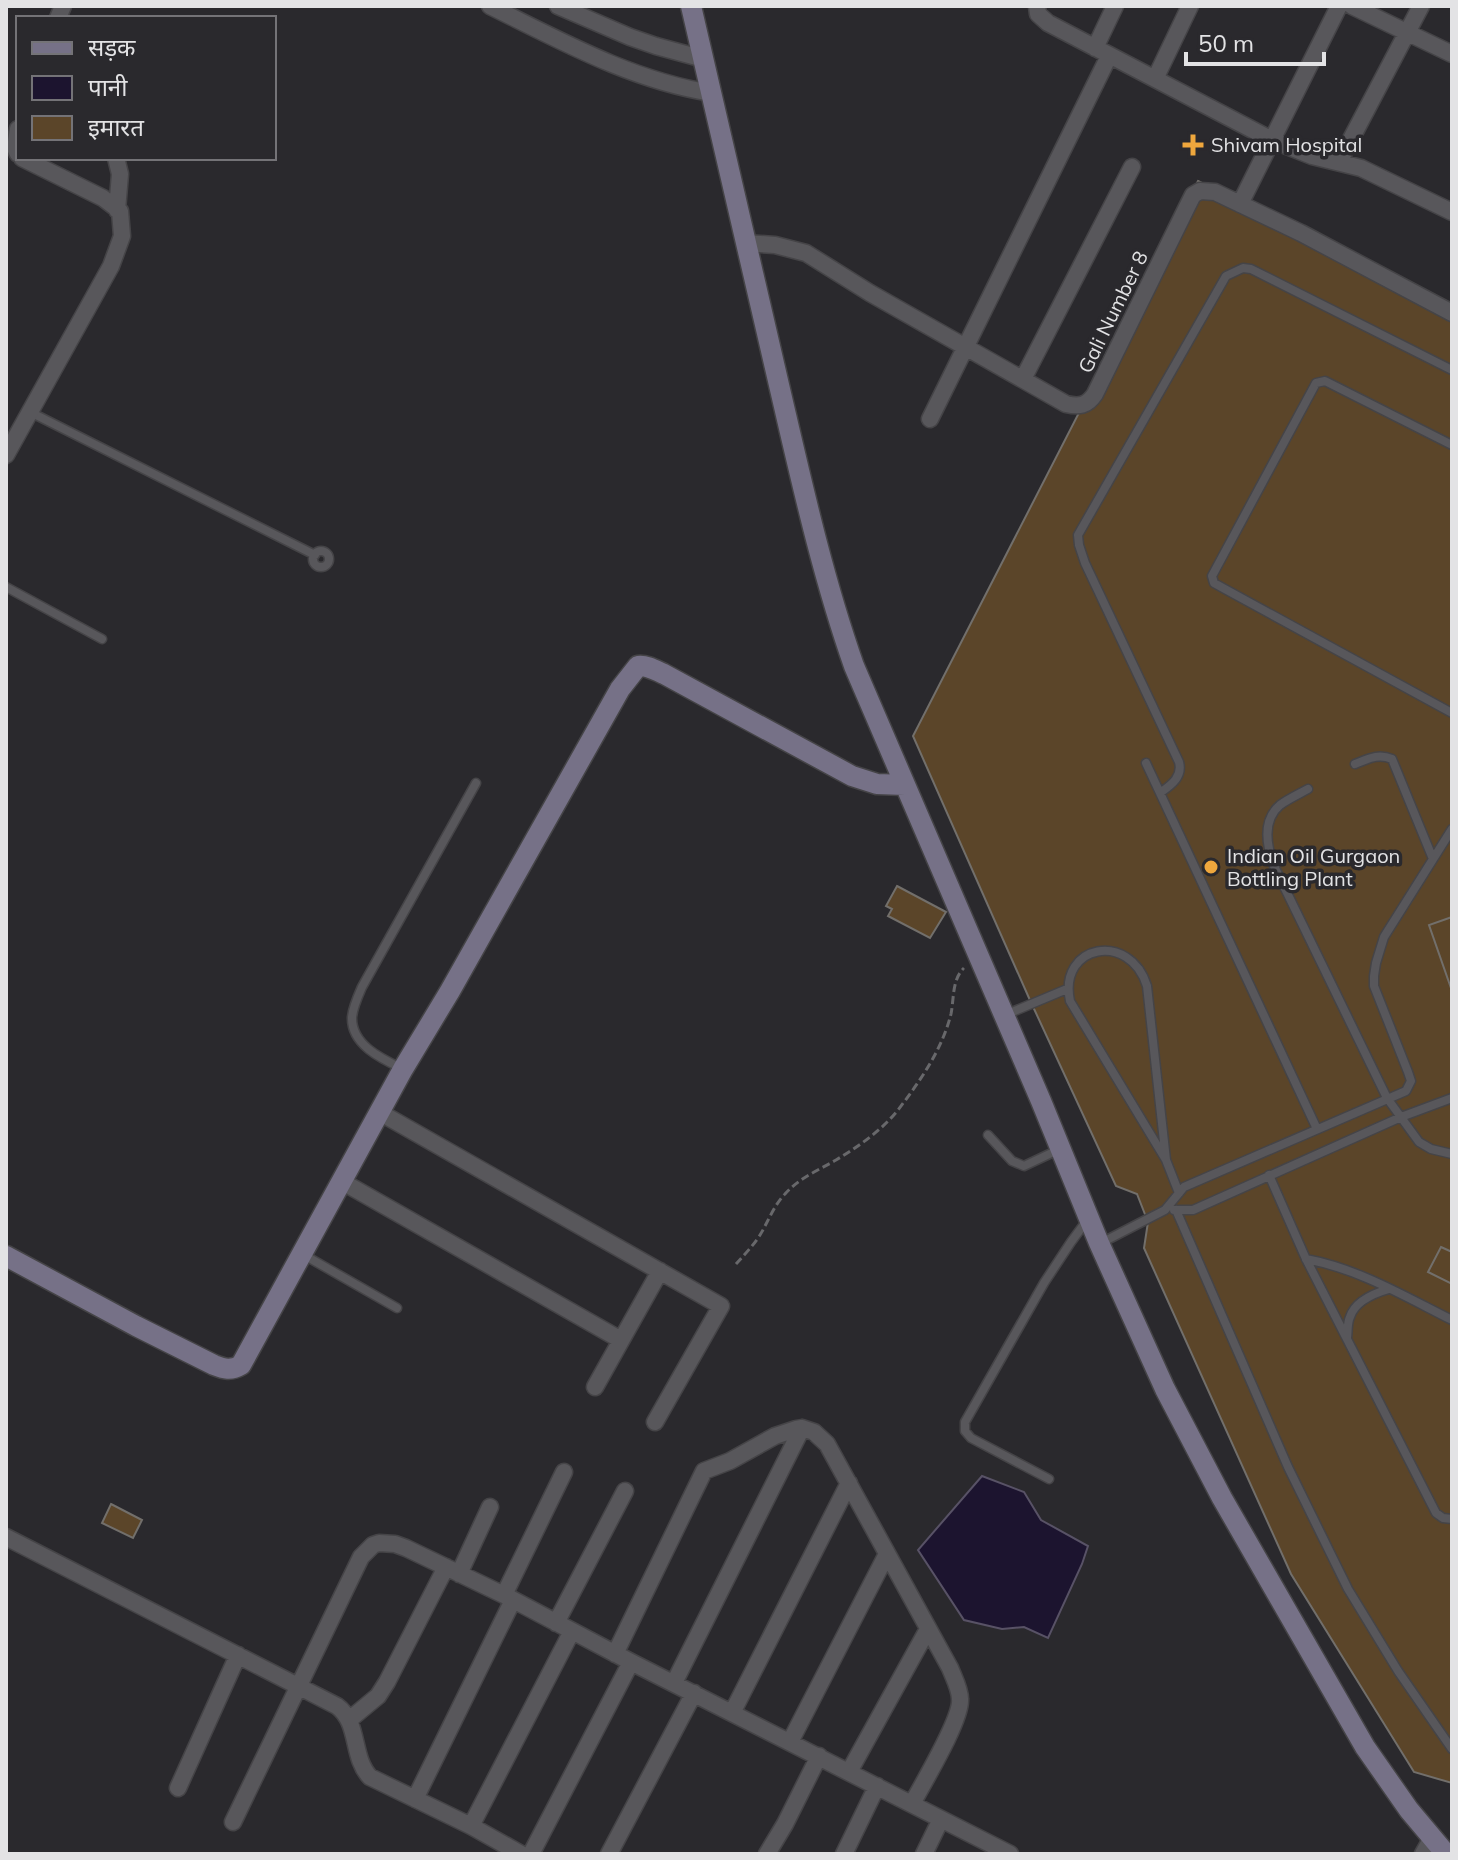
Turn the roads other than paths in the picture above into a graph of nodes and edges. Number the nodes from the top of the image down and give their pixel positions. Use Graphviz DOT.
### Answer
graph roads {
  1 [pos="490,6"];
  2 [pos="558,6"];
  3 [pos="691,6"];
  4 [pos="1037,6"];
  5 [pos="1115,6"];
  6 [pos="1190,6"];
  7 [pos="1339,6"];
  8 [pos="1352,6"];
  9 [pos="1421,6"];
  10 [pos="1407,33"];
  11 [pos="1102,52"];
  12 [pos="1452,54"];
  13 [pos="704,59"];
  14 [pos="1155,79"];
  15 [pos="712,93"];
  16 [pos="1272,140"];
  17 [pos="32,160"];
  18 [pos="116,160"];
  19 [pos="1339,162"];
  20 [pos="1132,167"];
  21 [pos="1240,204"];
  22 [pos="117,210"];
  23 [pos="1452,212"];
  24 [pos="745,243"];
  25 [pos="1452,313"];
  26 [pos="965,347"];
  27 [pos="1452,370"];
  28 [pos="1023,379"];
  29 [pos="30,412"];
  30 [pos="930,419"];
  31 [pos="1452,445"];
  32 [pos="6,455"];
  33 [pos="315,555"];
  34 [pos="6,587"];
  35 [pos="102,639"];
  36 [pos="1452,713"];
  37 [pos="1146,763"];
  38 [pos="1355,764"];
  39 [pos="476,783"];
  40 [pos="905,785"];
  41 [pos="1308,789"];
  42 [pos="1160,793"];
  43 [pos="1452,829"];
  44 [pos="1433,859"];
  45 [pos="1067,989"];
  46 [pos="1004,1015"];
  47 [pos="403,1069"];
  48 [pos="1387,1098"];
  49 [pos="1452,1098"];
  50 [pos="379,1112"];
  51 [pos="1401,1117"];
  52 [pos="1317,1129"];
  53 [pos="988,1135"];
  54 [pos="1060,1148"];
  55 [pos="1452,1154"];
  56 [pos="1166,1160"];
  57 [pos="1269,1175"];
  58 [pos="341,1181"];
  59 [pos="1179,1193"];
  60 [pos="1165,1210"];
  61 [pos="1176,1210"];
  62 [pos="1089,1219"];
  63 [pos="1099,1243"];
  64 [pos="302,1253"];
  65 [pos="6,1256"];
  66 [pos="1306,1259"];
  67 [pos="660,1271"];
  68 [pos="1389,1289"];
  69 [pos="397,1308"];
  70 [pos="1452,1320"];
  71 [pos="1347,1339"];
  72 [pos="621,1340"];
  73 [pos="595,1387"];
  74 [pos="655,1422"];
  75 [pos="802,1428"];
  76 [pos="564,1472"];
  77 [pos="1049,1479"];
  78 [pos="849,1483"];
  79 [pos="625,1491"];
  80 [pos="490,1507"];
  81 [pos="1452,1519"];
  82 [pos="6,1537"];
  83 [pos="887,1554"];
  84 [pos="452,1570"];
  85 [pos="508,1598"];
  86 [pos="556,1623"];
  87 [pos="928,1629"];
  88 [pos="572,1631"];
  89 [pos="615,1654"];
  90 [pos="238,1655"];
  91 [pos="631,1662"];
  92 [pos="674,1683"];
  93 [pos="299,1686"];
  94 [pos="694,1693"];
  95 [pos="732,1713"];
  96 [pos="349,1720"];
  97 [pos="790,1742"];
  98 [pos="1452,1749"];
  99 [pos="819,1756"];
  100 [pos="849,1772"];
  101 [pos="877,1786"];
  102 [pos="178,1788"];
  103 [pos="415,1799"];
  104 [pos="912,1804"];
  105 [pos="941,1819"];
  106 [pos="233,1822"];
  107 [pos="471,1826"];
  108 [pos="1428,1846"];
  109 [pos="521,1854"];
  110 [pos="531,1854"];
  111 [pos="609,1854"];
  112 [pos="767,1854"];
  113 [pos="844,1854"];
  114 [pos="924,1854"];
  115 [pos="1010,1854"];
  116 [pos="1446,1854"];
  1 -- 15 [label="street"];
  2 -- 13 [label="street"];
  3 -- 13 [label="street"];
  4 -- 11 [label="street"];
  5 -- 11 [label="street"];
  6 -- 14 [label="street"];
  7 -- 16 [label="street"];
  8 -- 10 [label="street"];
  9 -- 10 [label="street"];
  10 -- 12 [label="street"];
  10 -- 19 [label="street"];
  11 -- 14 [label="street"];
  11 -- 26 [label="street"];
  13 -- 15 [label="street"];
  14 -- 16 [label="street"];
  15 -- 24 [label="street"];
  16 -- 19 [label="street"];
  16 -- 21 [label="street"];
  17 -- 22 [label="street"];
  18 -- 22 [label="street"];
  19 -- 23 [label="street"];
  20 -- 28 [label="street"];
  21 -- 25 [label="street, Gali Number 8"];
  21 -- 28 [label="street, Gali Number 8"];
  22 -- 29 [label="street"];
  24 -- 26 [label="street, Gali Number 8"];
  24 -- 40 [label="street"];
  26 -- 28 [label="street, Gali Number 8"];
  26 -- 30 [label="street"];
  27 -- 42 [label="lane"];
  29 -- 32 [label="street"];
  29 -- 33 [label="lane"];
  31 -- 36 [label="lane"];
  34 -- 35 [label="lane"];
  37 -- 42 [label="lane"];
  38 -- 44 [label="lane"];
  39 -- 47 [label="lane"];
  40 -- 46 [label="street"];
  40 -- 47 [label="street"];
  41 -- 48 [label="lane"];
  42 -- 52 [label="lane"];
  43 -- 44 [label="lane"];
  44 -- 48 [label="lane"];
  45 -- 46 [label="lane"];
  45 -- 56 [label="lane"];
  45 -- 56 [label="lane"];
  46 -- 54 [label="street"];
  47 -- 50 [label="street"];
  48 -- 51 [label="lane"];
  48 -- 52 [label="lane"];
  49 -- 51 [label="lane"];
  50 -- 58 [label="street"];
  50 -- 67 [label="street"];
  51 -- 55 [label="lane"];
  51 -- 57 [label="lane"];
  52 -- 59 [label="lane"];
  53 -- 54 [label="lane"];
  54 -- 62 [label="street"];
  56 -- 59 [label="lane"];
  57 -- 61 [label="lane"];
  57 -- 66 [label="lane"];
  58 -- 64 [label="street"];
  58 -- 72 [label="street"];
  59 -- 60 [label="lane"];
  60 -- 61 [label="lane"];
  60 -- 63 [label="lane"];
  61 -- 98 [label="lane"];
  62 -- 63 [label="street"];
  62 -- 77 [label="lane"];
  63 -- 108 [label="street"];
  64 -- 65 [label="street"];
  64 -- 69 [label="lane"];
  66 -- 68 [label="lane"];
  66 -- 71 [label="lane"];
  67 -- 72 [label="street"];
  67 -- 74 [label="street"];
  68 -- 70 [label="lane"];
  68 -- 71 [label="lane"];
  71 -- 81 [label="lane"];
  72 -- 73 [label="street"];
  75 -- 78 [label="street"];
  75 -- 89 [label="street"];
  75 -- 92 [label="street"];
  76 -- 85 [label="street"];
  78 -- 83 [label="street"];
  78 -- 95 [label="street"];
  79 -- 86 [label="street"];
  80 -- 84 [label="street"];
  82 -- 90 [label="street"];
  83 -- 87 [label="street"];
  83 -- 97 [label="street"];
  84 -- 85 [label="street"];
  84 -- 93 [label="street"];
  84 -- 96 [label="street"];
  85 -- 86 [label="street"];
  85 -- 103 [label="street"];
  86 -- 88 [label="street"];
  87 -- 100 [label="street"];
  87 -- 104 [label="street"];
  88 -- 89 [label="street"];
  88 -- 107 [label="street"];
  89 -- 91 [label="street"];
  90 -- 93 [label="street"];
  90 -- 102 [label="street"];
  91 -- 92 [label="street"];
  91 -- 110 [label="street"];
  92 -- 94 [label="street"];
  93 -- 96 [label="street"];
  93 -- 106 [label="street"];
  94 -- 95 [label="street"];
  94 -- 111 [label="street"];
  95 -- 97 [label="street"];
  96 -- 103 [label="street"];
  97 -- 99 [label="street"];
  99 -- 100 [label="street"];
  99 -- 112 [label="street"];
  100 -- 101 [label="street"];
  101 -- 104 [label="street"];
  101 -- 113 [label="street"];
  103 -- 107 [label="street"];
  104 -- 105 [label="street"];
  105 -- 114 [label="street"];
  105 -- 115 [label="street"];
  107 -- 109 [label="street"];
  108 -- 116 [label="street"];
}
